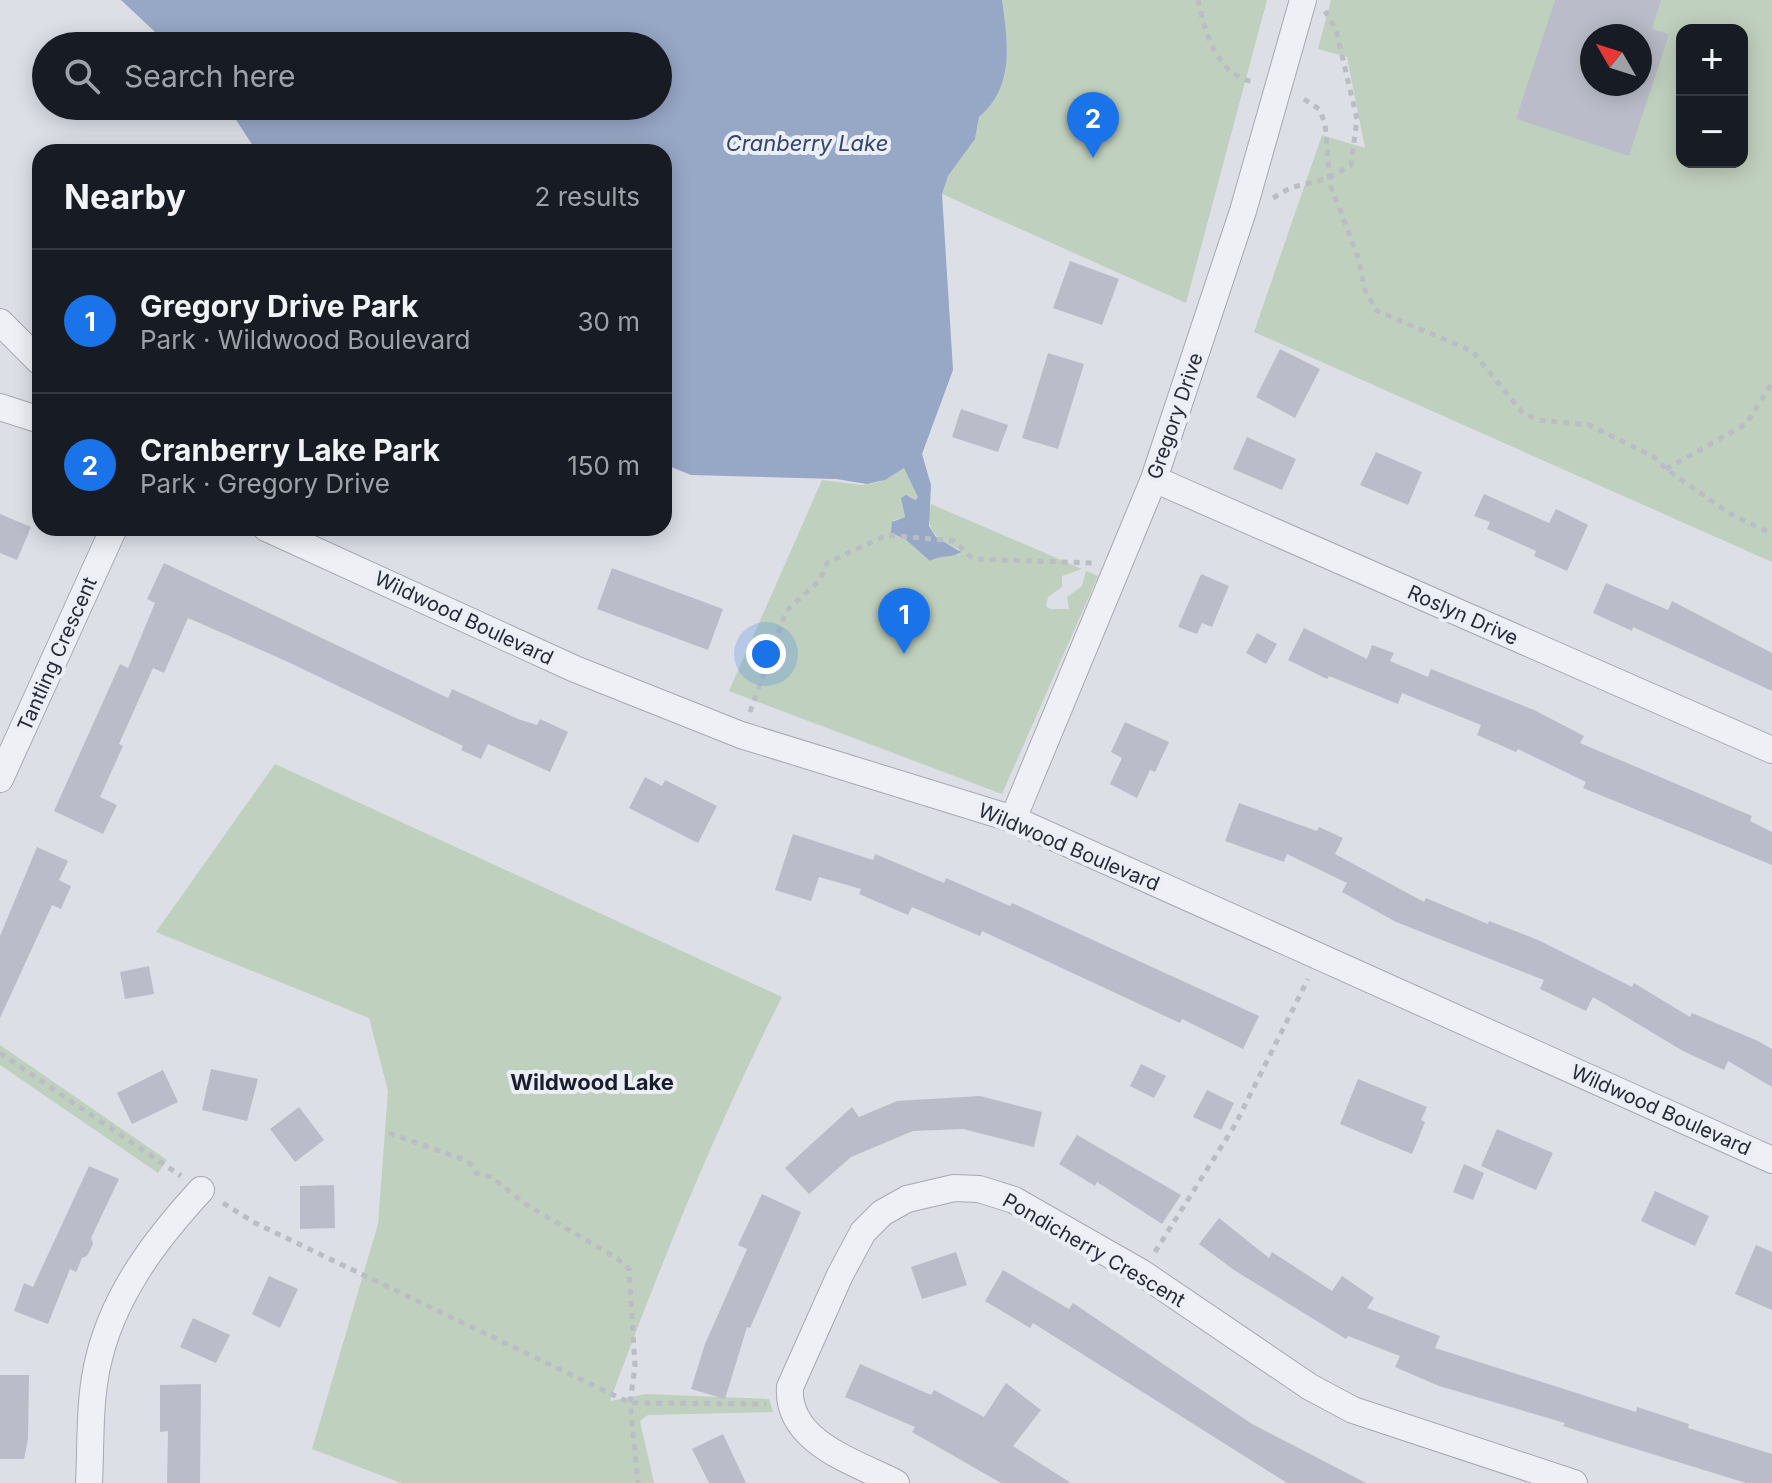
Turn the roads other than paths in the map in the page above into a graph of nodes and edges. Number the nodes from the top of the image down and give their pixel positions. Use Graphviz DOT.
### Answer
graph roads {
  1 [pos="1303,0"];
  2 [pos="0,322"];
  3 [pos="32,354"];
  4 [pos="0,407"];
  5 [pos="32,417"];
  6 [pos="1154,479"];
  7 [pos="110,536"];
  8 [pos="284,536"];
  9 [pos="6,749"];
  10 [pos="1772,750"];
  11 [pos="0,779"];
  12 [pos="1013,819"];
  13 [pos="1772,1160"];
  14 [pos="201,1190"];
  15 [pos="89,1483"];
  16 [pos="896,1483"];
  17 [pos="1574,1483"];
  1 -- 6 [label="street, Gregory Drive"];
  2 -- 3 [label="street"];
  4 -- 5 [label="street"];
  6 -- 10 [label="street, Roslyn Drive"];
  6 -- 12 [label="street, Gregory Drive"];
  7 -- 9 [label="street, Tantling Crescent"];
  8 -- 12 [label="street, Wildwood Boulevard"];
  9 -- 11 [label="street, Tantling Crescent"];
  12 -- 13 [label="street, Wildwood Boulevard"];
  14 -- 15 [label="street"];
  16 -- 17 [label="street, Pondicherry Crescent"];
}
